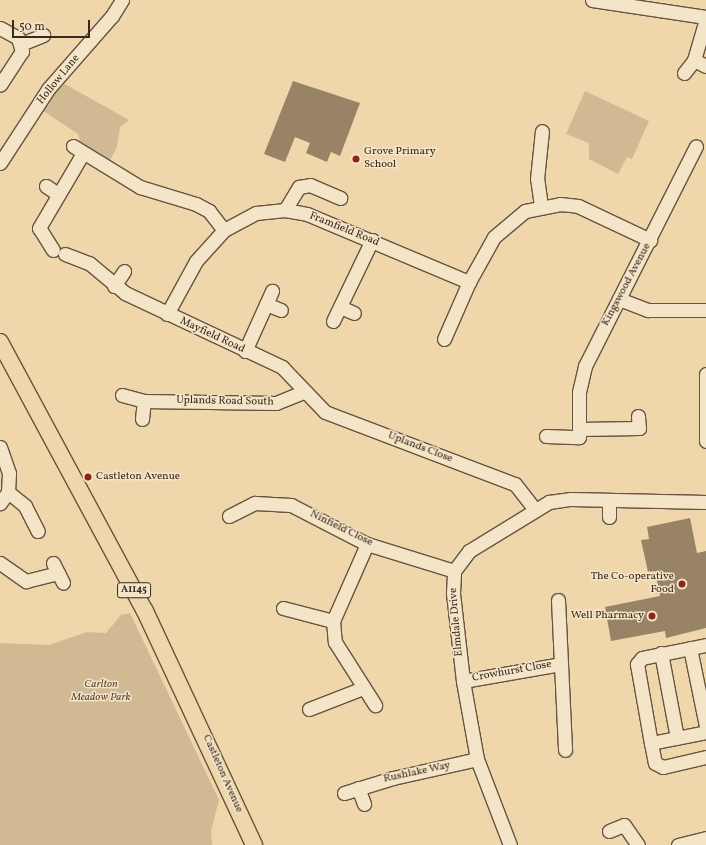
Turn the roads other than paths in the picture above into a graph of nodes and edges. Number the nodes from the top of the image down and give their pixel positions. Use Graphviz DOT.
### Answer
graph roads {
  1 [pos="122,0"];
  2 [pos="592,0"];
  3 [pos="706,18"];
  4 [pos="0,28"];
  5 [pos="43,34"];
  6 [pos="22,44"];
  7 [pos="700,63"];
  8 [pos="684,73"];
  9 [pos="0,84"];
  10 [pos="542,131"];
  11 [pos="696,146"];
  12 [pos="0,163"];
  13 [pos="46,186"];
  14 [pos="56,197"];
  15 [pos="340,198"];
  16 [pos="541,206"];
  17 [pos="285,210"];
  18 [pos="224,230"];
  19 [pos="372,240"];
  20 [pos="650,240"];
  21 [pos="124,272"];
  22 [pos="110,282"];
  23 [pos="468,282"];
  24 [pos="272,291"];
  25 [pos="619,299"];
  26 [pos="266,304"];
  27 [pos="340,307"];
  28 [pos="281,310"];
  29 [pos="706,310"];
  30 [pos="354,313"];
  31 [pos="167,314"];
  32 [pos="333,321"];
  33 [pos="444,339"];
  34 [pos="0,342"];
  35 [pos="245,351"];
  36 [pos="706,382"];
  37 [pos="303,392"];
  38 [pos="122,395"];
  39 [pos="144,401"];
  40 [pos="638,416"];
  41 [pos="142,419"];
  42 [pos="579,429"];
  43 [pos="546,436"];
  44 [pos="706,441"];
  45 [pos="0,447"];
  46 [pos="8,492"];
  47 [pos="609,500"];
  48 [pos="706,502"];
  49 [pos="0,504"];
  50 [pos="534,508"];
  51 [pos="228,516"];
  52 [pos="609,517"];
  53 [pos="38,531"];
  54 [pos="367,544"];
  55 [pos="0,563"];
  56 [pos="454,571"];
  57 [pos="58,573"];
  58 [pos="558,600"];
  59 [pos="283,608"];
  60 [pos="332,621"];
  61 [pos="706,645"];
  62 [pos="690,648"];
  63 [pos="661,653"];
  64 [pos="561,664"];
  65 [pos="463,681"];
  66 [pos="363,688"];
  67 [pos="375,705"];
  68 [pos="309,709"];
  69 [pos="706,726"];
  70 [pos="706,732"];
  71 [pos="677,738"];
  72 [pos="651,743"];
  73 [pos="564,750"];
  74 [pos="706,757"];
  75 [pos="477,759"];
  76 [pos="358,788"];
  77 [pos="344,793"];
  78 [pos="364,804"];
  79 [pos="609,831"];
  80 [pos="706,838"];
  81 [pos="254,845"];
  82 [pos="510,845"];
  83 [pos="638,845"];
  84 [pos="678,845"];
  1 -- 12 [label="street, Hollow Lane"];
  2 -- 3 [label="street"];
  3 -- 7 [label="street"];
  4 -- 6 [label="street"];
  5 -- 6 [label="street"];
  6 -- 9 [label="street"];
  7 -- 8 [label="street"];
  10 -- 16 [label="street"];
  11 -- 20 [label="street, Kingswood Avenue"];
  13 -- 14 [label="street"];
  14 -- 18 [label="street"];
  14 -- 22 [label="street, Mayfield Road"];
  15 -- 17 [label="street"];
  16 -- 20 [label="street"];
  16 -- 23 [label="street"];
  17 -- 18 [label="street, Framfield Road"];
  17 -- 19 [label="street, Framfield Road"];
  18 -- 31 [label="street, Framfield Road"];
  19 -- 23 [label="street, Framfield Road"];
  19 -- 27 [label="street"];
  20 -- 25 [label="street, Kingswood Avenue"];
  21 -- 22 [label="street"];
  22 -- 31 [label="street, Mayfield Road"];
  23 -- 33 [label="street"];
  24 -- 26 [label="street"];
  25 -- 29 [label="street"];
  25 -- 42 [label="street, Kingswood Avenue"];
  26 -- 28 [label="street"];
  26 -- 35 [label="street"];
  27 -- 30 [label="street"];
  27 -- 32 [label="street"];
  31 -- 35 [label="street, Mayfield Road"];
  34 -- 81 [label="main road, Castleton Avenue / A1145"];
  35 -- 37 [label="street, Mayfield Road"];
  36 -- 44 [label="street"];
  37 -- 39 [label="street, Uplands Road South"];
  37 -- 50 [label="street, Uplands Close"];
  38 -- 39 [label="street, Uplands Road South"];
  39 -- 41 [label="street"];
  40 -- 42 [label="street"];
  42 -- 43 [label="street"];
  45 -- 46 [label="street"];
  46 -- 49 [label="street"];
  46 -- 53 [label="street"];
  47 -- 48 [label="street"];
  47 -- 50 [label="street"];
  47 -- 52 [label="street"];
  50 -- 56 [label="street"];
  51 -- 54 [label="street, Ninfield Close"];
  54 -- 56 [label="street, Ninfield Close"];
  54 -- 60 [label="street"];
  55 -- 57 [label="street"];
  56 -- 65 [label="street, Elmdale Drive"];
  58 -- 64 [label="street, Crowhurst Close"];
  59 -- 60 [label="street"];
  60 -- 66 [label="street"];
  61 -- 62 [label="street"];
  62 -- 63 [label="street"];
  62 -- 69 [label="street"];
  63 -- 71 [label="street"];
  63 -- 72 [label="street"];
  64 -- 65 [label="street, Crowhurst Close"];
  64 -- 73 [label="street, Crowhurst Close"];
  65 -- 75 [label="street, Elmdale Drive"];
  66 -- 67 [label="street"];
  66 -- 68 [label="street"];
  70 -- 71 [label="street"];
  71 -- 72 [label="street"];
  72 -- 74 [label="street"];
  75 -- 76 [label="street, Rushlake Way"];
  75 -- 82 [label="street, Elmdale Drive"];
  76 -- 77 [label="street, Rushlake Way"];
  76 -- 78 [label="street"];
  79 -- 83 [label="street"];
  80 -- 84 [label="street"];
}
